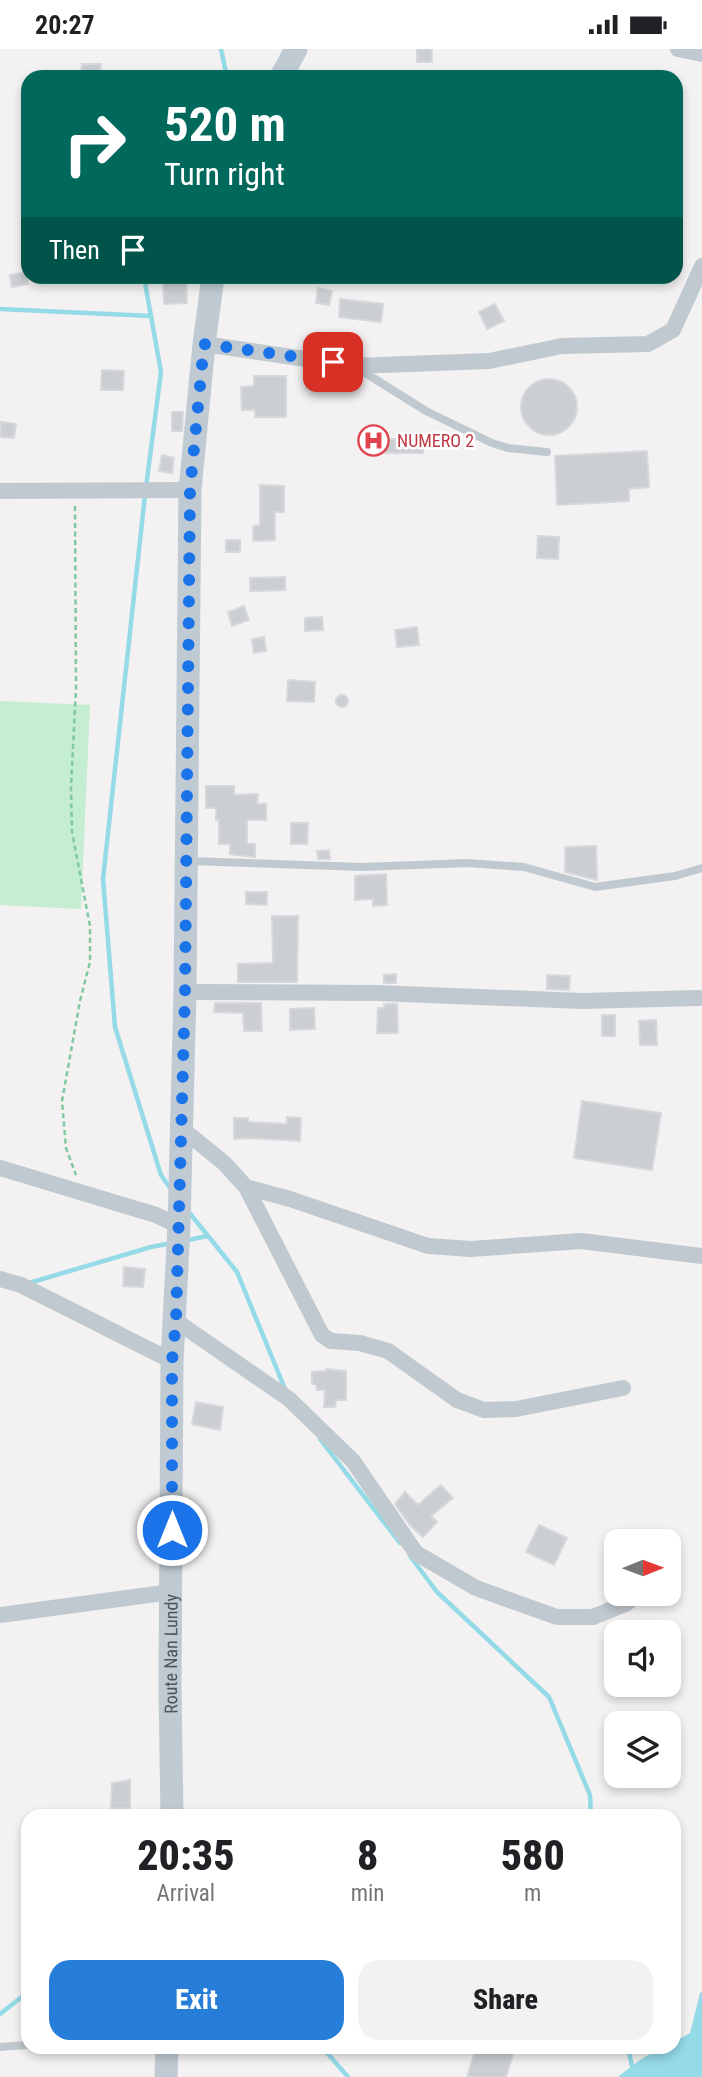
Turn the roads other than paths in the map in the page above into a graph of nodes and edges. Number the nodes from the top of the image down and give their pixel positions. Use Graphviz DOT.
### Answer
graph roads {
  1 [pos="296,49"];
  2 [pos="678,49"];
  3 [pos="702,54"];
  4 [pos="285,70"];
  5 [pos="702,266"];
  6 [pos="212,284"];
  7 [pos="204,344"];
  8 [pos="354,366"];
  9 [pos="547,452"];
  10 [pos="190,490"];
  11 [pos="0,491"];
  12 [pos="187,861"];
  13 [pos="702,869"];
  14 [pos="185,992"];
  15 [pos="699,998"];
  16 [pos="181,1128"];
  17 [pos="0,1168"];
  18 [pos="246,1187"];
  19 [pos="179,1226"];
  20 [pos="702,1257"];
  21 [pos="0,1279"];
  22 [pos="176,1321"];
  23 [pos="172,1361"];
  24 [pos="623,1388"];
  25 [pos="171,1592"];
  26 [pos="618,1607"];
  27 [pos="0,1615"];
  28 [pos="172,1809"];
  29 [pos="21,2046"];
  30 [pos="0,2047"];
  31 [pos="167,2054"];
  32 [pos="166,2077"];
  1 -- 4 [label="main road"];
  2 -- 3 [label="street"];
  5 -- 8 [label="street"];
  6 -- 7 [label="main road, Route Nan Lundy"];
  7 -- 8 [label="street"];
  7 -- 10 [label="main road, Route Nan Lundy"];
  8 -- 9 [label="lane"];
  10 -- 11 [label="street"];
  10 -- 12 [label="main road, Route Nan Lundy"];
  12 -- 13 [label="lane"];
  12 -- 14 [label="main road, Route Nan Lundy"];
  14 -- 15 [label="street"];
  14 -- 16 [label="main road, Route Nan Lundy"];
  16 -- 18 [label="street"];
  16 -- 19 [label="main road, Route Nan Lundy"];
  17 -- 19 [label="street"];
  18 -- 20 [label="street"];
  18 -- 24 [label="street"];
  19 -- 22 [label="main road, Route Nan Lundy"];
  21 -- 23 [label="street"];
  22 -- 23 [label="main road, Route Nan Lundy"];
  22 -- 26 [label="street"];
  23 -- 25 [label="main road, Route Nan Lundy"];
  25 -- 27 [label="street"];
  25 -- 28 [label="main road, Route Nan Lundy"];
  29 -- 30 [label="lane"];
  31 -- 32 [label="main road"];
}
